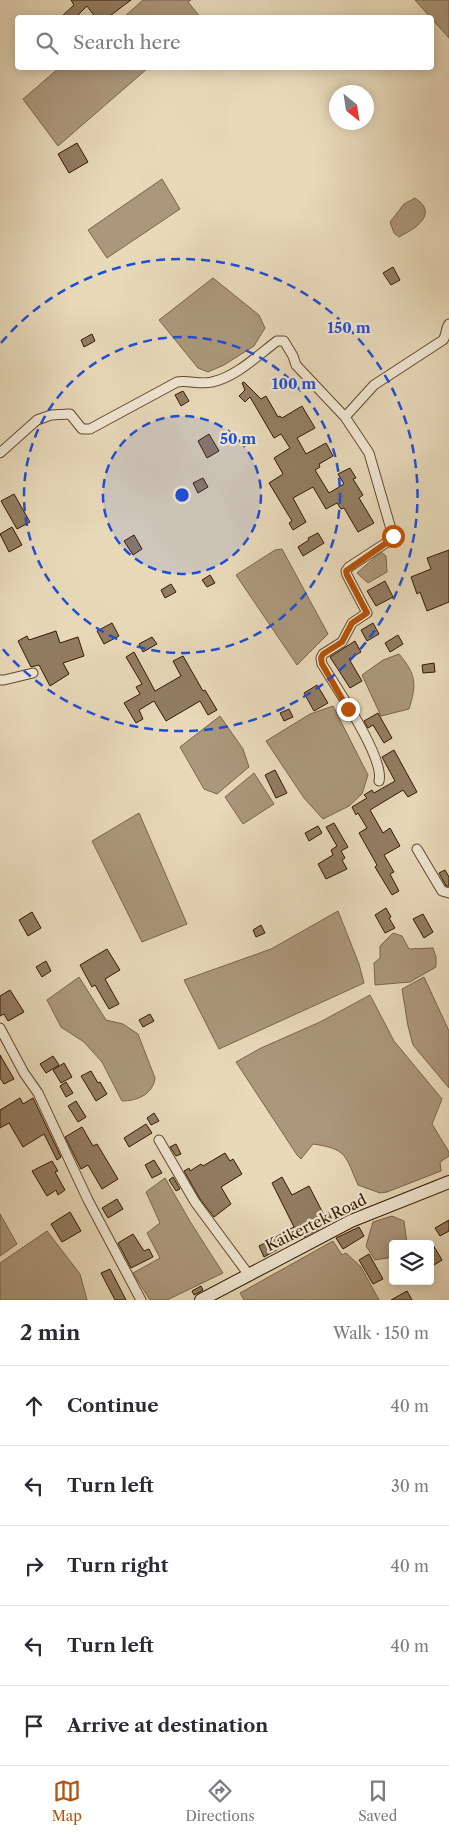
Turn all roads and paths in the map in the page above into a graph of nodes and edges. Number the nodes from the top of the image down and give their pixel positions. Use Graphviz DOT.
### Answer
graph roads {
  1 [pos="449,324"];
  2 [pos="345,417"];
  3 [pos="0,453"];
  4 [pos="33,673"];
  5 [pos="0,680"];
  6 [pos="379,781"];
  7 [pos="417,849"];
  8 [pos="449,893"];
  9 [pos="0,1028"];
  10 [pos="158,1140"];
  11 [pos="449,1182"];
  12 [pos="249,1275"];
  13 [pos="141,1300"];
  14 [pos="201,1300"];
  1 -- 2 [label="street"];
  2 -- 3 [label="street"];
  2 -- 6 [label="street"];
  4 -- 5 [label="street"];
  7 -- 8 [label="street"];
  9 -- 13 [label="street"];
  10 -- 12 [label="street"];
  11 -- 12 [label="main road, Kaikertek Road"];
  12 -- 14 [label="main road, Kaikertek Road"];
}
